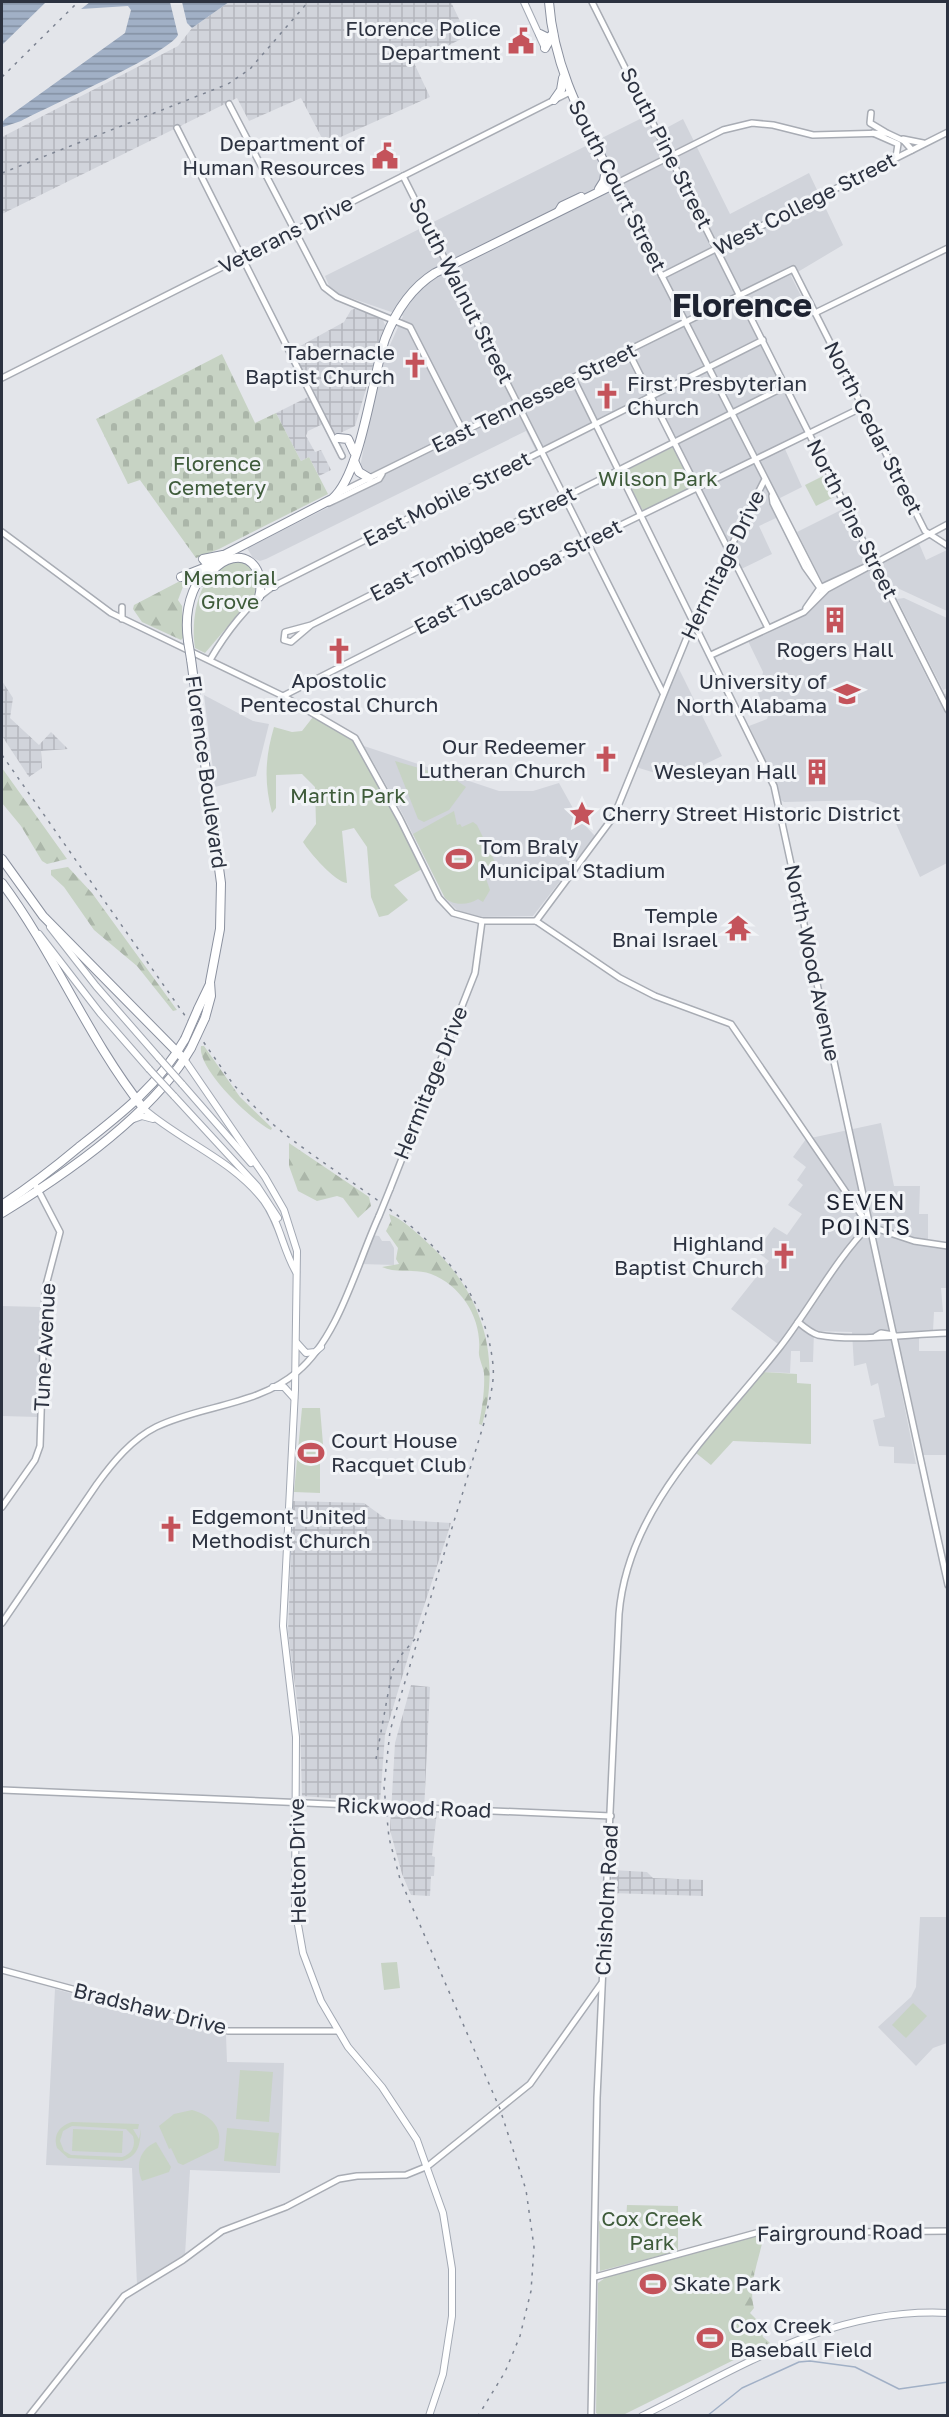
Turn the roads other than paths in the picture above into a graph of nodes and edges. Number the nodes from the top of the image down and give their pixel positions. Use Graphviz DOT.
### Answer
graph roads {
  1 [pos="524,2"];
  2 [pos="551,2"];
  3 [pos="592,2"];
  4 [pos="540,34"];
  5 [pos="553,34"];
  6 [pos="545,48"];
  7 [pos="555,48"];
  8 [pos="565,80"];
  9 [pos="570,92"];
  10 [pos="554,100"];
  11 [pos="229,104"];
  12 [pos="872,112"];
  13 [pos="177,128"];
  14 [pos="871,132"];
  15 [pos="948,132"];
  16 [pos="886,133"];
  17 [pos="899,138"];
  18 [pos="925,143"];
  19 [pos="912,150"];
  20 [pos="670,157"];
  21 [pos="896,157"];
  22 [pos="607,167"];
  23 [pos="403,176"];
  24 [pos="615,184"];
  25 [pos="599,189"];
  26 [pos="559,211"];
  27 [pos="296,230"];
  28 [pos="717,248"];
  29 [pos="948,248"];
  30 [pos="242,257"];
  31 [pos="448,266"];
  32 [pos="793,269"];
  33 [pos="662,276"];
  34 [pos="740,295"];
  35 [pos="815,314"];
  36 [pos="394,318"];
  37 [pos="686,322"];
  38 [pos="763,340"];
  39 [pos="628,351"];
  40 [pos="708,367"];
  41 [pos="2,378"];
  42 [pos="573,378"];
  43 [pos="786,386"];
  44 [pos="651,396"];
  45 [pos="518,406"];
  46 [pos="862,407"];
  47 [pos="731,414"];
  48 [pos="596,424"];
  49 [pos="464,433"];
  50 [pos="809,433"];
  51 [pos="338,438"];
  52 [pos="675,442"];
  53 [pos="541,451"];
  54 [pos="342,456"];
  55 [pos="354,459"];
  56 [pos="754,459"];
  57 [pos="619,470"];
  58 [pos="382,474"];
  59 [pos="369,478"];
  60 [pos="764,481"];
  61 [pos="698,487"];
  62 [pos="341,492"];
  63 [pos="564,498"];
  64 [pos="319,506"];
  65 [pos="641,515"];
  66 [pos="948,524"];
  67 [pos="2,532"];
  68 [pos="928,533"];
  69 [pos="586,542"];
  70 [pos="948,546"];
  71 [pos="729,551"];
  72 [pos="874,563"];
  73 [pos="209,566"];
  74 [pos="807,566"];
  75 [pos="262,579"];
  76 [pos="813,582"];
  77 [pos="274,586"];
  78 [pos="193,590"];
  79 [pos="822,590"];
  80 [pos="259,597"];
  81 [pos="812,597"];
  82 [pos="122,607"];
  83 [pos="799,613"];
  84 [pos="122,619"];
  85 [pos="694,620"];
  86 [pos="311,625"];
  87 [pos="768,628"];
  88 [pos="711,655"];
  89 [pos="210,660"];
  90 [pos="663,693"];
  91 [pos="283,696"];
  92 [pos="948,710"];
  93 [pos="2,859"];
  94 [pos="2,883"];
  95 [pos="44,916"];
  96 [pos="482,921"];
  97 [pos="536,921"];
  98 [pos="35,929"];
  99 [pos="210,982"];
  100 [pos="165,1039"];
  101 [pos="185,1039"];
  102 [pos="190,1049"];
  103 [pos="178,1052"];
  104 [pos="184,1059"];
  105 [pos="194,1071"];
  106 [pos="125,1084"];
  107 [pos="137,1100"];
  108 [pos="144,1109"];
  109 [pos="122,1114"];
  110 [pos="128,1121"];
  111 [pos="160,1123"];
  112 [pos="37,1187"];
  113 [pos="277,1197"];
  114 [pos="2,1205"];
  115 [pos="865,1205"];
  116 [pos="857,1209"];
  117 [pos="2,1213"];
  118 [pos="869,1226"];
  119 [pos="948,1246"];
  120 [pos="295,1261"];
  121 [pos="297,1274"];
  122 [pos="798,1322"];
  123 [pos="948,1333"];
  124 [pos="894,1335"];
  125 [pos="296,1339"];
  126 [pos="321,1347"];
  127 [pos="295,1374"];
  128 [pos="273,1387"];
  129 [pos="294,1399"];
  130 [pos="2,1508"];
  131 [pos="948,1585"];
  132 [pos="2,1623"];
  133 [pos="2,1790"];
  134 [pos="297,1803"];
  135 [pos="611,1816"];
  136 [pos="2,1970"];
  137 [pos="602,1983"];
  138 [pos="337,2031"];
  139 [pos="428,2166"];
  140 [pos="948,2231"];
  141 [pos="595,2277"];
  142 [pos="948,2313"];
  143 [pos="592,2413"];
  144 [pos="29,2415"];
  145 [pos="429,2415"];
  146 [pos="642,2415"];
  1 -- 4 [label="main road"];
  2 -- 5 [label="highway"];
  2 -- 8 [label="highway"];
  3 -- 20 [label="street, South Pine Street"];
  4 -- 5 [label="highway"];
  4 -- 6 [label="main road"];
  5 -- 6 [label="highway"];
  5 -- 7 [label="highway"];
  6 -- 7 [label="highway"];
  7 -- 8 [label="highway"];
  8 -- 9 [label="highway, South Court Street"];
  8 -- 10 [label="highway"];
  9 -- 10 [label="street, Veterans Drive"];
  9 -- 22 [label="highway, South Court Street"];
  10 -- 23 [label="street, Veterans Drive"];
  11 -- 27 [label="street"];
  12 -- 16 [label="street"];
  13 -- 30 [label="street"];
  14 -- 16 [label="street"];
  14 -- 20 [label="street"];
  14 -- 21 [label="street"];
  15 -- 18 [label="street, West College Street"];
  16 -- 17 [label="street"];
  17 -- 18 [label="street"];
  17 -- 19 [label="street"];
  18 -- 19 [label="street, West College Street"];
  19 -- 21 [label="street, West College Street"];
  20 -- 24 [label="street"];
  20 -- 28 [label="street, South Pine Street"];
  21 -- 28 [label="street, West College Street"];
  22 -- 24 [label="highway, South Court Street"];
  22 -- 25 [label="highway"];
  23 -- 27 [label="street, Veterans Drive"];
  23 -- 31 [label="street, South Walnut Street"];
  24 -- 25 [label="highway"];
  24 -- 26 [label="highway"];
  24 -- 33 [label="street, South Court Street"];
  25 -- 26 [label="highway"];
  26 -- 31 [label="highway"];
  27 -- 30 [label="street, Veterans Drive"];
  27 -- 36 [label="street"];
  28 -- 33 [label="street, West College Street"];
  28 -- 34 [label="street, South Pine Street"];
  29 -- 35 [label="street"];
  30 -- 41 [label="street, Veterans Drive"];
  30 -- 54 [label="street"];
  31 -- 36 [label="highway"];
  31 -- 45 [label="street, South Walnut Street"];
  32 -- 34 [label="street, East Tennessee Street"];
  32 -- 35 [label="street, North Cedar Street"];
  33 -- 37 [label="street, South Court Street"];
  34 -- 37 [label="street, East Tennessee Street"];
  34 -- 38 [label="street, North Pine Street"];
  35 -- 46 [label="street, North Cedar Street"];
  36 -- 49 [label="street"];
  36 -- 55 [label="highway"];
  37 -- 39 [label="street, East Tennessee Street"];
  37 -- 40 [label="street, South Court Street"];
  38 -- 40 [label="street, East Mobile Street"];
  38 -- 43 [label="street, North Pine Street"];
  39 -- 42 [label="street, East Tennessee Street"];
  39 -- 44 [label="street"];
  40 -- 44 [label="street, East Mobile Street"];
  40 -- 47 [label="street, South Court Street"];
  42 -- 45 [label="street, East Tennessee Street"];
  42 -- 48 [label="street, North Wood Avenue"];
  43 -- 47 [label="street, East Tombigbee Street"];
  43 -- 50 [label="street, North Pine Street"];
  44 -- 48 [label="street, East Mobile Street"];
  44 -- 52 [label="street"];
  45 -- 49 [label="street, East Tennessee Street"];
  45 -- 53 [label="street, South Walnut Street"];
  46 -- 50 [label="street, East Tuscaloosa Street"];
  46 -- 68 [label="street, North Cedar Street"];
  47 -- 52 [label="street, East Tombigbee Street"];
  47 -- 56 [label="street, South Court Street"];
  48 -- 53 [label="street, East Mobile Street"];
  48 -- 57 [label="street, North Wood Avenue"];
  49 -- 58 [label="street, East Tennessee Street"];
  50 -- 56 [label="street, East Tuscaloosa Street"];
  50 -- 72 [label="street, North Pine Street"];
  51 -- 55 [label="highway"];
  52 -- 57 [label="street, East Tombigbee Street"];
  52 -- 61 [label="street"];
  53 -- 63 [label="street, South Walnut Street"];
  53 -- 77 [label="street, East Mobile Street"];
  55 -- 59 [label="highway"];
  55 -- 62 [label="highway"];
  56 -- 60 [label="street, South Court Street"];
  56 -- 61 [label="street, East Tuscaloosa Street"];
  57 -- 63 [label="street, East Tombigbee Street"];
  57 -- 65 [label="street, North Wood Avenue"];
  58 -- 59 [label="street, East Tennessee Street"];
  58 -- 64 [label="street, East Tennessee Street"];
  59 -- 62 [label="street, East Tennessee Street"];
  60 -- 71 [label="street, Hermitage Drive"];
  60 -- 74 [label="street, South Court Street"];
  61 -- 65 [label="street, East Tuscaloosa Street"];
  61 -- 71 [label="street"];
  62 -- 64 [label="highway, East Tennessee Street"];
  63 -- 69 [label="street, South Walnut Street"];
  63 -- 86 [label="street, East Tombigbee Street"];
  64 -- 73 [label="highway, East Tennessee Street"];
  65 -- 69 [label="street, East Tuscaloosa Street"];
  65 -- 85 [label="street, North Wood Avenue"];
  66 -- 68 [label="street"];
  67 -- 84 [label="street"];
  68 -- 70 [label="street, North Cedar Street"];
  68 -- 72 [label="street"];
  69 -- 90 [label="street, South Walnut Street"];
  69 -- 91 [label="street, East Tuscaloosa Street"];
  71 -- 85 [label="street, Hermitage Drive"];
  71 -- 87 [label="street"];
  72 -- 79 [label="street"];
  72 -- 92 [label="street, North Pine Street"];
  73 -- 78 [label="highway, Florence Boulevard"];
  73 -- 78 [label="highway"];
  74 -- 76 [label="street"];
  74 -- 79 [label="street"];
  75 -- 77 [label="highway"];
  75 -- 78 [label="highway"];
  75 -- 80 [label="highway"];
  76 -- 79 [label="street"];
  76 -- 81 [label="street"];
  77 -- 80 [label="street, East Mobile Street"];
  78 -- 99 [label="highway, Florence Boulevard, bridge"];
  79 -- 81 [label="street"];
  79 -- 83 [label="street"];
  80 -- 89 [label="street, East Mobile Street"];
  81 -- 83 [label="street"];
  82 -- 84 [label="street"];
  83 -- 87 [label="street"];
  84 -- 89 [label="street"];
  85 -- 88 [label="street, North Wood Avenue"];
  85 -- 90 [label="street, Hermitage Drive"];
  86 -- 86 [label="street, East Tombigbee Street"];
  87 -- 88 [label="street"];
  88 -- 115 [label="street, North Wood Avenue"];
  89 -- 91 [label="street"];
  90 -- 97 [label="street, Hermitage Drive"];
  91 -- 96 [label="street"];
  93 -- 95 [label="highway"];
  94 -- 98 [label="highway"];
  95 -- 100 [label="highway"];
  95 -- 113 [label="main road, bridge"];
  96 -- 97 [label="street"];
  96 -- 126 [label="street, Hermitage Drive, bridge"];
  97 -- 116 [label="street"];
  98 -- 106 [label="highway"];
  98 -- 120 [label="main road, bridge"];
  99 -- 101 [label="highway, Florence Boulevard, bridge"];
  99 -- 102 [label="highway, Florence Boulevard, bridge"];
  100 -- 101 [label="highway"];
  100 -- 103 [label="highway"];
  101 -- 103 [label="highway, Florence Boulevard"];
  102 -- 104 [label="highway, Florence Boulevard"];
  102 -- 105 [label="main road"];
  103 -- 104 [label="highway"];
  103 -- 107 [label="highway, Florence Boulevard"];
  104 -- 105 [label="main road"];
  104 -- 108 [label="highway, Florence Boulevard"];
  105 -- 113 [label="main road"];
  106 -- 107 [label="highway"];
  106 -- 109 [label="highway"];
  107 -- 108 [label="highway"];
  107 -- 109 [label="highway, Florence Boulevard"];
  108 -- 110 [label="highway, Florence Boulevard"];
  108 -- 111 [label="main road"];
  109 -- 112 [label="highway, Florence Boulevard"];
  110 -- 111 [label="main road"];
  110 -- 112 [label="highway, Florence Boulevard"];
  111 -- 121 [label="main road"];
  112 -- 114 [label="highway, Florence Boulevard"];
  112 -- 117 [label="highway, Florence Boulevard"];
  112 -- 130 [label="street, Tune Avenue"];
  113 -- 120 [label="main road"];
  115 -- 116 [label="street"];
  115 -- 118 [label="street, North Wood Avenue"];
  116 -- 118 [label="street"];
  118 -- 119 [label="street"];
  118 -- 122 [label="street, Chisholm Road"];
  118 -- 124 [label="street, North Wood Avenue"];
  120 -- 121 [label="main road"];
  121 -- 125 [label="main road, Helton Drive"];
  122 -- 124 [label="street"];
  122 -- 135 [label="street, Chisholm Road"];
  123 -- 124 [label="street"];
  124 -- 131 [label="street, North Wood Avenue"];
  125 -- 126 [label="main road"];
  125 -- 127 [label="main road, Helton Drive"];
  126 -- 127 [label="street, Hermitage Drive"];
  127 -- 128 [label="street, Hermitage Drive"];
  127 -- 129 [label="main road, Helton Drive"];
  128 -- 129 [label="main road"];
  128 -- 132 [label="street, Hermitage Drive"];
  129 -- 134 [label="main road, Helton Drive"];
  133 -- 134 [label="street, Rickwood Road"];
  134 -- 135 [label="street, Rickwood Road"];
  134 -- 138 [label="main road, Helton Drive"];
  135 -- 137 [label="street, Chisholm Road"];
  136 -- 138 [label="street, Bradshaw Drive"];
  137 -- 139 [label="street"];
  137 -- 141 [label="street, Chisholm Road"];
  138 -- 139 [label="main road, Helton Drive"];
  139 -- 144 [label="street"];
  139 -- 145 [label="main road, Helton Drive"];
  140 -- 141 [label="street, Fairground Road"];
  141 -- 143 [label="street, Chisholm Road"];
  142 -- 146 [label="main road"];
}
